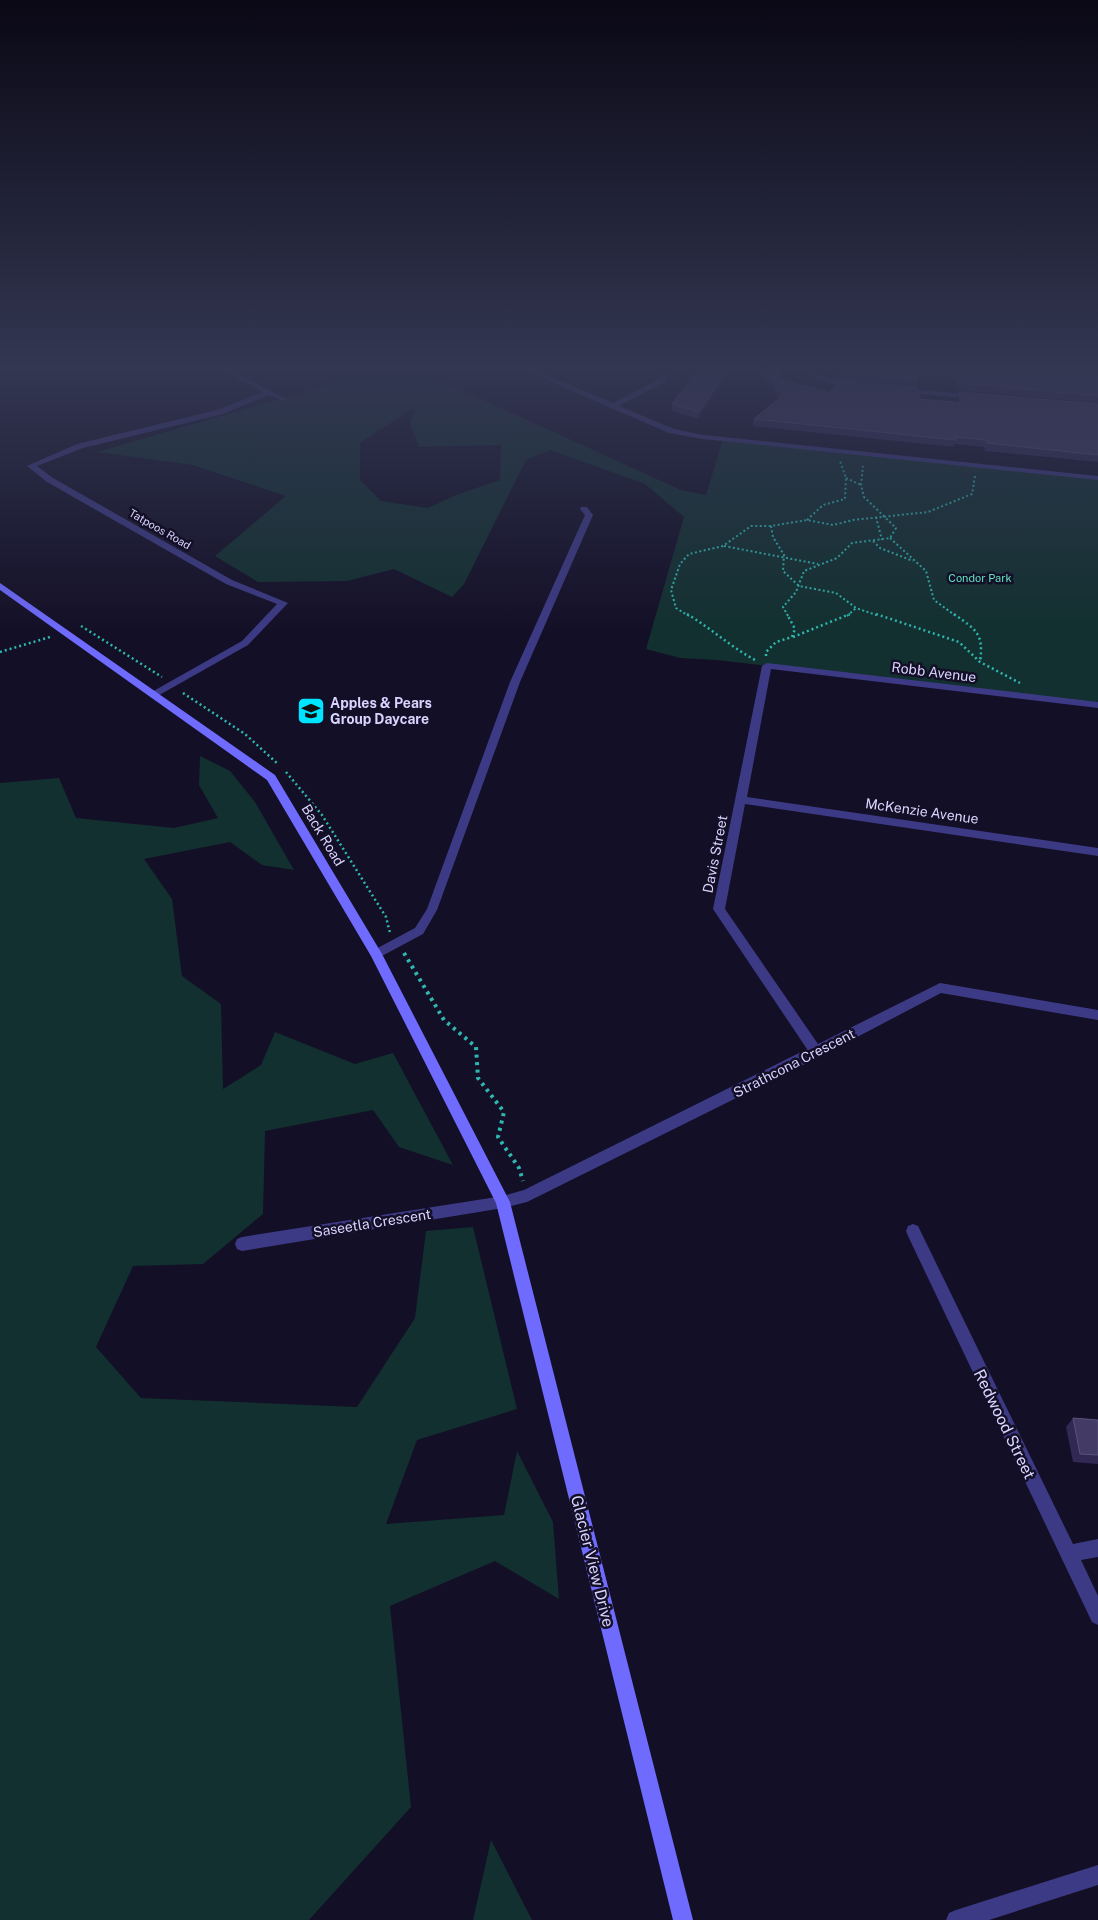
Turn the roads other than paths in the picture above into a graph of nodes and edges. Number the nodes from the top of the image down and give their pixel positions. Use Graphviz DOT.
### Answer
graph roads {
  1 [pos="58,455"];
  2 [pos="869,455"];
  3 [pos="1098,478"];
  4 [pos="584,508"];
  5 [pos="0,586"];
  6 [pos="767,666"];
  7 [pos="154,695"];
  8 [pos="1098,705"];
  9 [pos="741,800"];
  10 [pos="1098,852"];
  11 [pos="376,954"];
  12 [pos="1098,1015"];
  13 [pos="816,1052"];
  14 [pos="503,1202"];
  15 [pos="913,1231"];
  16 [pos="242,1244"];
  17 [pos="1098,1548"];
  18 [pos="1069,1554"];
  19 [pos="1098,1616"];
  20 [pos="1098,1875"];
  21 [pos="682,1920"];
  22 [pos="956,1920"];
  1 -- 7 [label="street, Tatpoos Road"];
  2 -- 3 [label="street"];
  4 -- 11 [label="lane"];
  5 -- 7 [label="street, Back Road"];
  6 -- 8 [label="street, Robb Avenue"];
  6 -- 9 [label="street, Davis Street"];
  7 -- 11 [label="street, Back Road"];
  9 -- 10 [label="street, McKenzie Avenue"];
  9 -- 13 [label="street, Davis Street"];
  11 -- 14 [label="street, Back Road"];
  12 -- 13 [label="street, Strathcona Crescent"];
  13 -- 14 [label="street, Strathcona Crescent"];
  14 -- 16 [label="street, Saseetla Crescent"];
  14 -- 21 [label="street, Glacier View Drive"];
  15 -- 18 [label="street, Redwood Street"];
  17 -- 18 [label="street"];
  18 -- 19 [label="street, Redwood Street"];
  20 -- 22 [label="street"];
}
